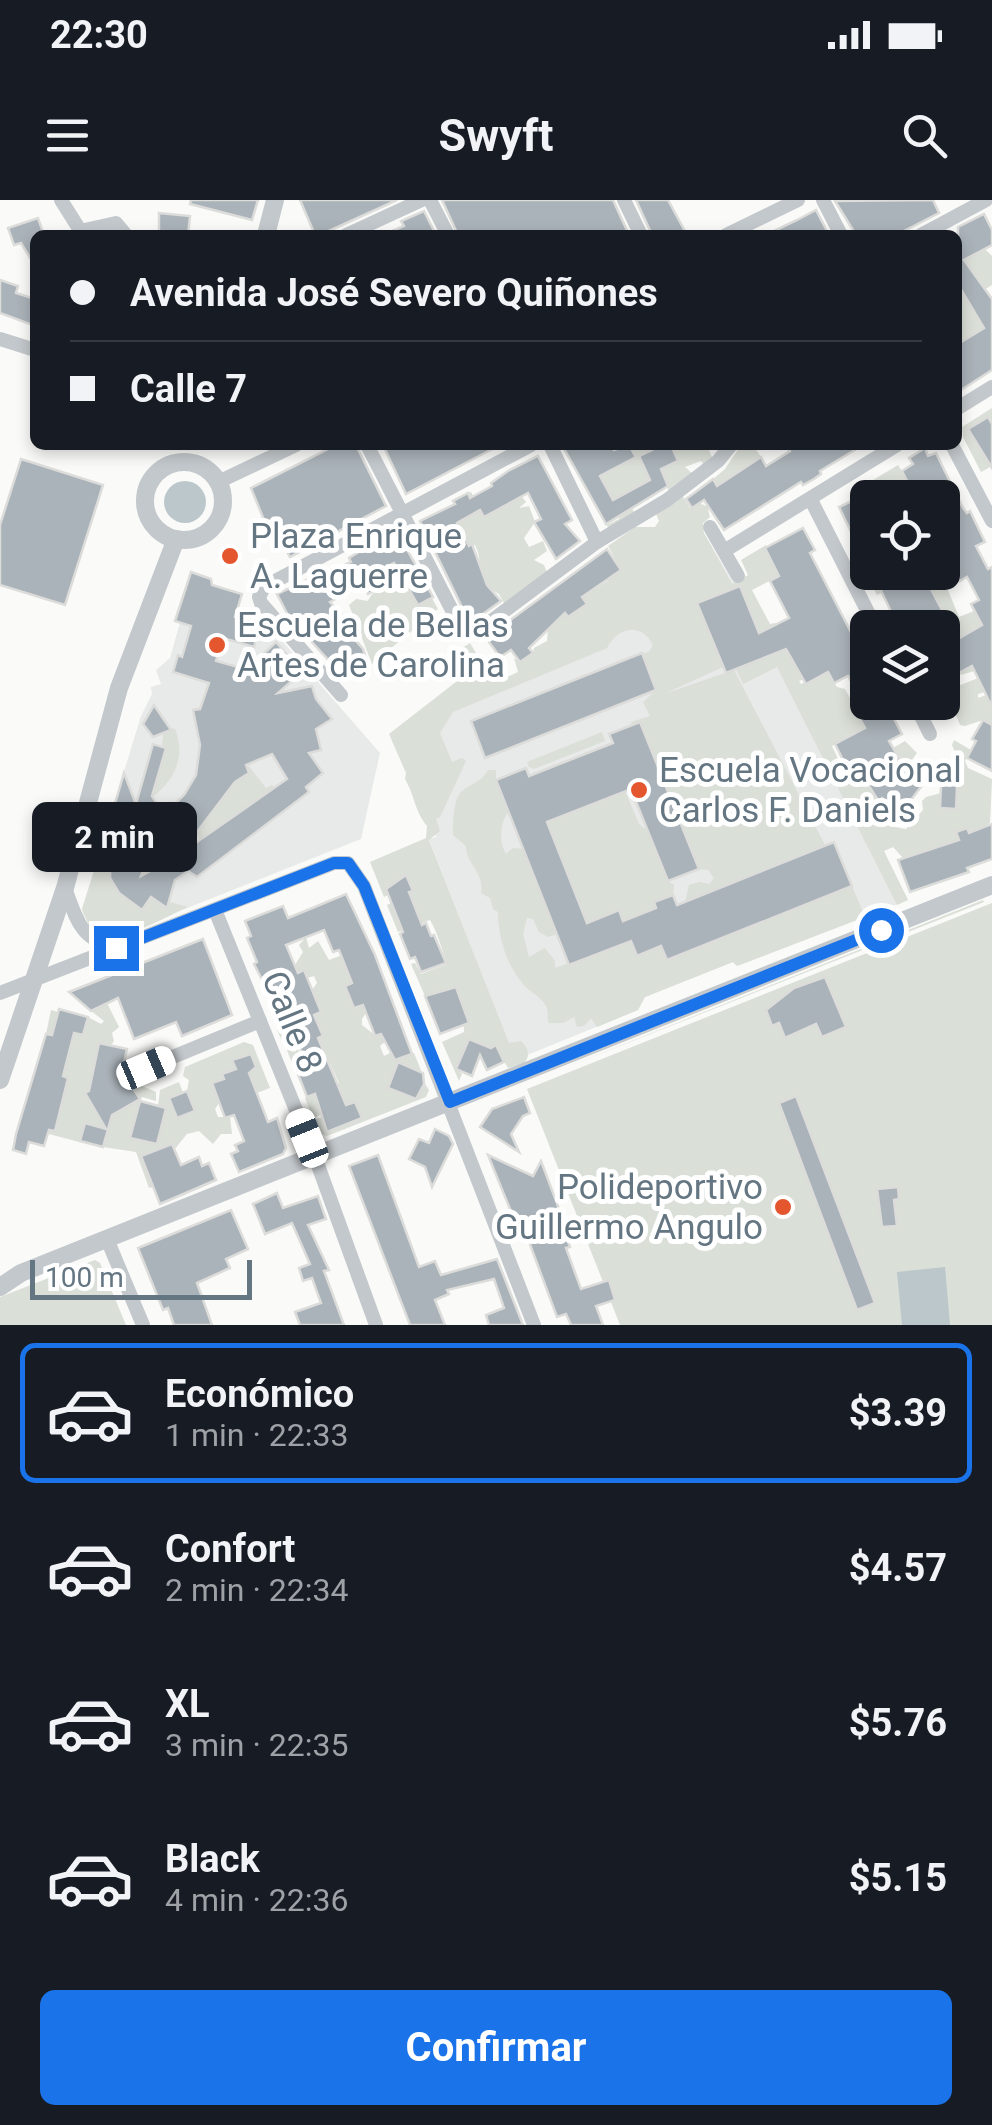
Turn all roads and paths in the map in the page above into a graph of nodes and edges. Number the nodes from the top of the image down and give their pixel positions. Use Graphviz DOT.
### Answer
graph roads {
  1 [pos="61,200"];
  2 [pos="275,200"];
  3 [pos="422,200"];
  4 [pos="430,200"];
  5 [pos="624,200"];
  6 [pos="798,200"];
  7 [pos="823,200"];
  8 [pos="990,200"];
  9 [pos="79,230"];
  10 [pos="92,230"];
  11 [pos="122,230"];
  12 [pos="267,230"];
  13 [pos="357,230"];
  14 [pos="445,230"];
  15 [pos="639,230"];
  16 [pos="736,230"];
  17 [pos="839,230"];
  18 [pos="931,230"];
  19 [pos="0,340"];
  20 [pos="30,349"];
  21 [pos="992,387"];
  22 [pos="962,406"];
  23 [pos="285,450"];
  24 [pos="370,450"];
  25 [pos="522,450"];
  26 [pos="552,450"];
  27 [pos="727,450"];
  28 [pos="889,450"];
  29 [pos="955,450"];
  30 [pos="198,454"];
  31 [pos="218,482"];
  32 [pos="811,500"];
  33 [pos="402,514"];
  34 [pos="992,521"];
  35 [pos="710,527"];
  36 [pos="176,540"];
  37 [pos="598,542"];
  38 [pos="724,550"];
  39 [pos="738,576"];
  40 [pos="867,610"];
  41 [pos="341,695"];
  42 [pos="923,720"];
  43 [pos="930,734"];
  44 [pos="992,885"];
  45 [pos="65,888"];
  46 [pos="215,910"];
  47 [pos="116,948"];
  48 [pos="31,983"];
  49 [pos="0,993"];
  50 [pos="260,1021"];
  51 [pos="146,1068"];
  52 [pos="0,1080"];
  53 [pos="450,1102"];
  54 [pos="315,1157"];
  55 [pos="107,1239"];
  56 [pos="0,1273"];
  57 [pos="22,1274"];
  58 [pos="0,1287"];
  59 [pos="143,1325"];
  60 [pos="376,1325"];
  61 [pos="534,1325"];
  1 -- 9 [label="street"];
  2 -- 12 [label="street"];
  3 -- 13 [label="street"];
  4 -- 14 [label="street"];
  5 -- 15 [label="street"];
  6 -- 16 [label="street"];
  7 -- 17 [label="street"];
  8 -- 18 [label="street"];
  10 -- 11 [label="street"];
  19 -- 20 [label="street"];
  21 -- 22 [label="street"];
  23 -- 31 [label="street"];
  24 -- 33 [label="street"];
  25 -- 33 [label="street"];
  26 -- 37 [label="street"];
  27 -- 37 [label="street"];
  28 -- 32 [label="street"];
  29 -- 34 [label="street"];
  30 -- 31 [label="street"];
  30 -- 36 [label="street"];
  31 -- 36 [label="street"];
  32 -- 38 [label="street"];
  32 -- 40 [label="street"];
  33 -- 37 [label="street"];
  33 -- 41 [label="street"];
  35 -- 38 [label="street"];
  36 -- 45 [label="street"];
  38 -- 39 [label="street"];
  42 -- 43 [label="street"];
  44 -- 53 [label="street"];
  45 -- 47 [label="street"];
  45 -- 48 [label="street"];
  46 -- 47 [label="street"];
  46 -- 50 [label="street, Calle 8"];
  46 -- 53 [label="street"];
  47 -- 48 [label="street"];
  48 -- 49 [label="street"];
  48 -- 52 [label="street"];
  50 -- 51 [label="street"];
  50 -- 54 [label="street, Calle 8"];
  53 -- 54 [label="street"];
  53 -- 61 [label="street"];
  54 -- 55 [label="street"];
  54 -- 60 [label="street, Calle 8"];
  55 -- 57 [label="street"];
  55 -- 59 [label="street"];
  56 -- 57 [label="street"];
  57 -- 58 [label="street"];
}
